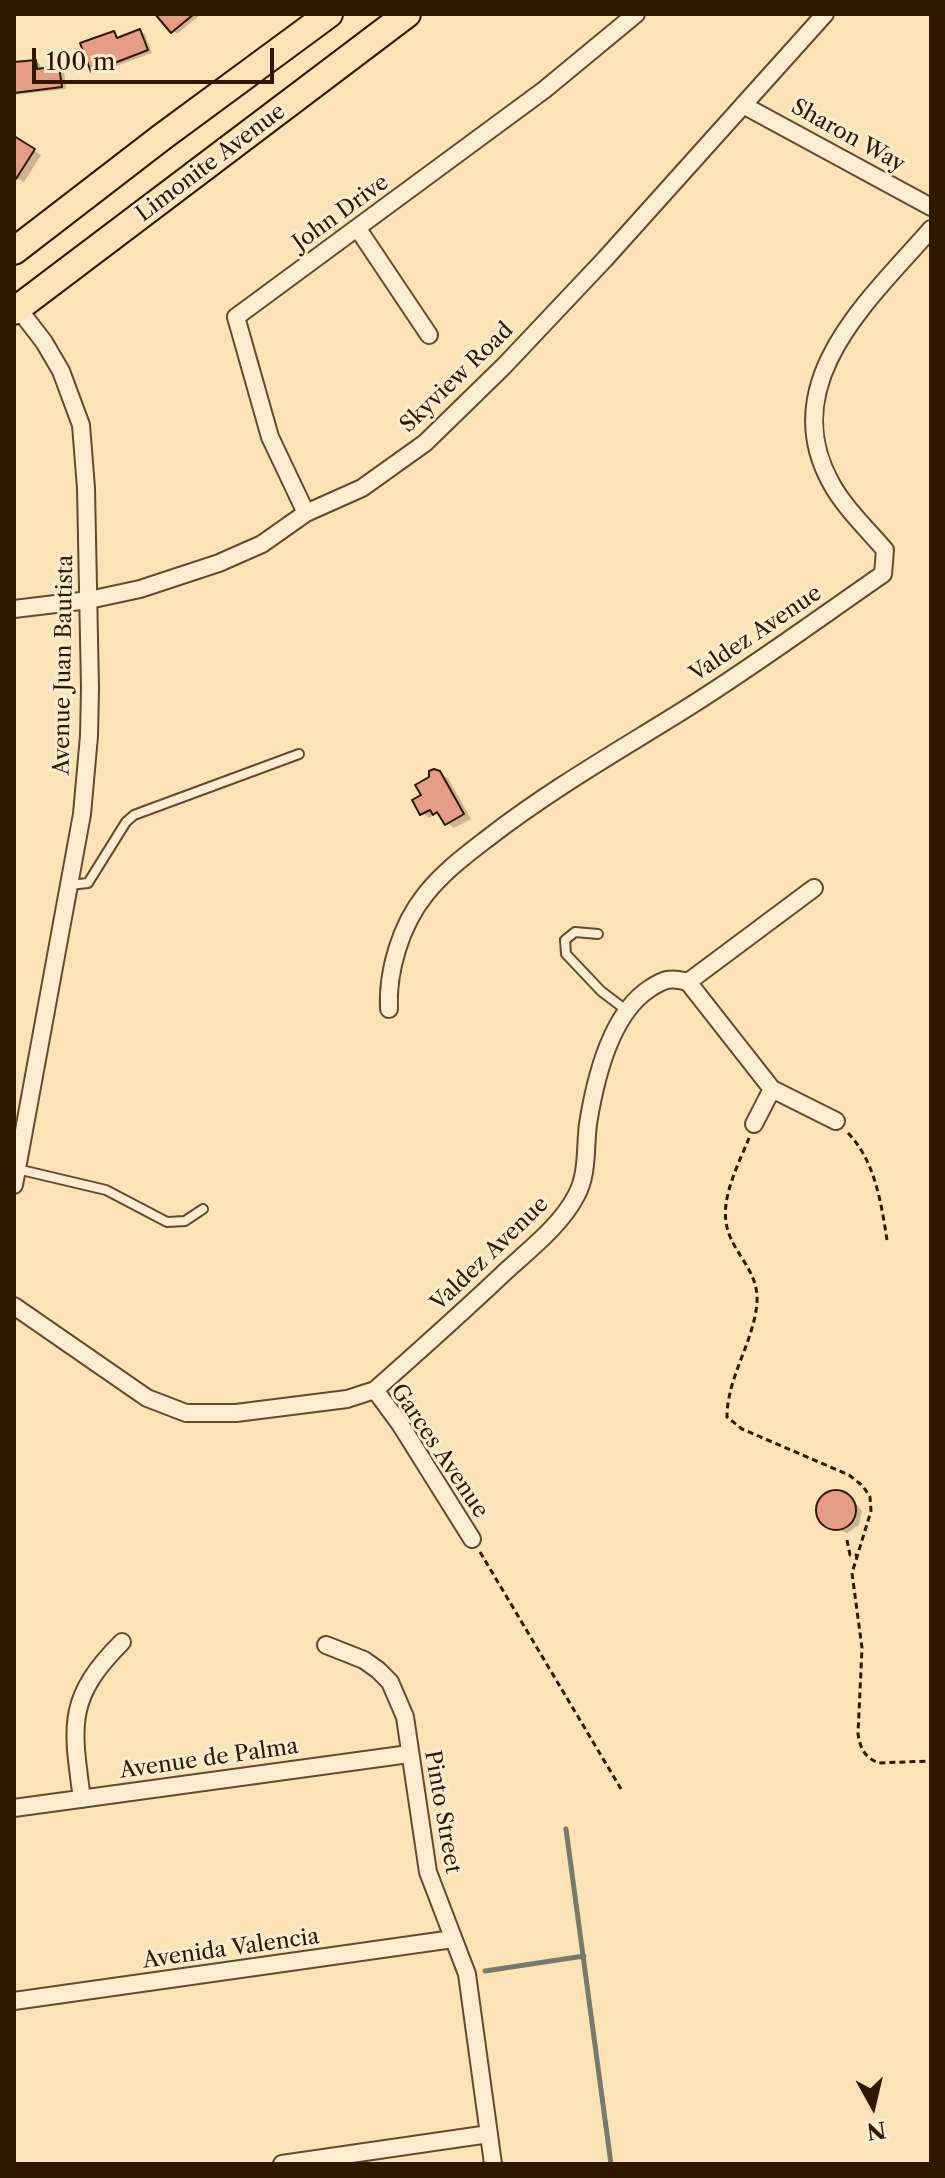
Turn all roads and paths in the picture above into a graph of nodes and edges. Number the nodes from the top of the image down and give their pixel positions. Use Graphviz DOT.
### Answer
graph roads {
  1 [pos="329,14"];
  2 [pos="407,14"];
  3 [pos="636,14"];
  4 [pos="825,14"];
  5 [pos="743,105"];
  6 [pos="931,207"];
  7 [pos="358,229"];
  8 [pos="931,229"];
  9 [pos="14,251"];
  10 [pos="15,307"];
  11 [pos="429,335"];
  12 [pos="306,513"];
  13 [pos="89,600"];
  14 [pos="14,609"];
  15 [pos="299,754"];
  16 [pos="68,885"];
  17 [pos="814,888"];
  18 [pos="598,934"];
  19 [pos="688,982"];
  20 [pos="389,1009"];
  21 [pos="626,1010"];
  22 [pos="772,1089"];
  23 [pos="836,1121"];
  24 [pos="754,1124"];
  25 [pos="15,1177"];
  26 [pos="203,1209"];
  27 [pos="887,1240"];
  28 [pos="14,1306"];
  29 [pos="375,1390"];
  30 [pos="472,1539"];
  31 [pos="847,1540"];
  32 [pos="856,1555"];
  33 [pos="122,1642"];
  34 [pos="326,1645"];
  35 [pos="409,1754"];
  36 [pos="931,1761"];
  37 [pos="621,1789"];
  38 [pos="82,1799"];
  39 [pos="14,1808"];
  40 [pos="453,1939"];
  41 [pos="14,2001"];
  42 [pos="489,2134"];
  43 [pos="282,2164"];
  44 [pos="493,2164"];
  1 -- 9 [label="main road"];
  2 -- 10 [label="main road, Limonite Avenue"];
  3 -- 7 [label="street, John Drive"];
  4 -- 5 [label="street, Skyview Road"];
  5 -- 6 [label="street, Sharon Way"];
  5 -- 12 [label="street, Skyview Road"];
  7 -- 11 [label="street"];
  7 -- 12 [label="street, John Drive"];
  8 -- 20 [label="street, Valdez Avenue"];
  10 -- 13 [label="street, Avenue Juan Bautista"];
  12 -- 13 [label="street, Skyview Road"];
  13 -- 14 [label="street, Skyview Road"];
  13 -- 16 [label="street, Avenue Juan Bautista"];
  15 -- 16 [label="lane"];
  16 -- 25 [label="street, Avenue Juan Bautista"];
  17 -- 19 [label="street"];
  18 -- 21 [label="lane"];
  19 -- 21 [label="street"];
  19 -- 22 [label="street"];
  21 -- 29 [label="street, Valdez Avenue"];
  22 -- 23 [label="street"];
  22 -- 24 [label="street"];
  23 -- 27 [label="path"];
  24 -- 32 [label="path"];
  25 -- 26 [label="lane"];
  28 -- 29 [label="street, Garces Avenue"];
  29 -- 30 [label="street, Garces Avenue"];
  30 -- 37 [label="path, Garces Avenue"];
  31 -- 32 [label="path"];
  32 -- 36 [label="path"];
  33 -- 38 [label="street"];
  34 -- 35 [label="street, Pinto Street"];
  35 -- 38 [label="street, Avenue de Palma"];
  35 -- 40 [label="street, Pinto Street"];
  38 -- 39 [label="street, Avenue de Palma"];
  40 -- 41 [label="street, Avenida Valencia"];
  40 -- 42 [label="street, Pinto Street"];
  42 -- 43 [label="street"];
  42 -- 44 [label="street, Pinto Street"];
}
